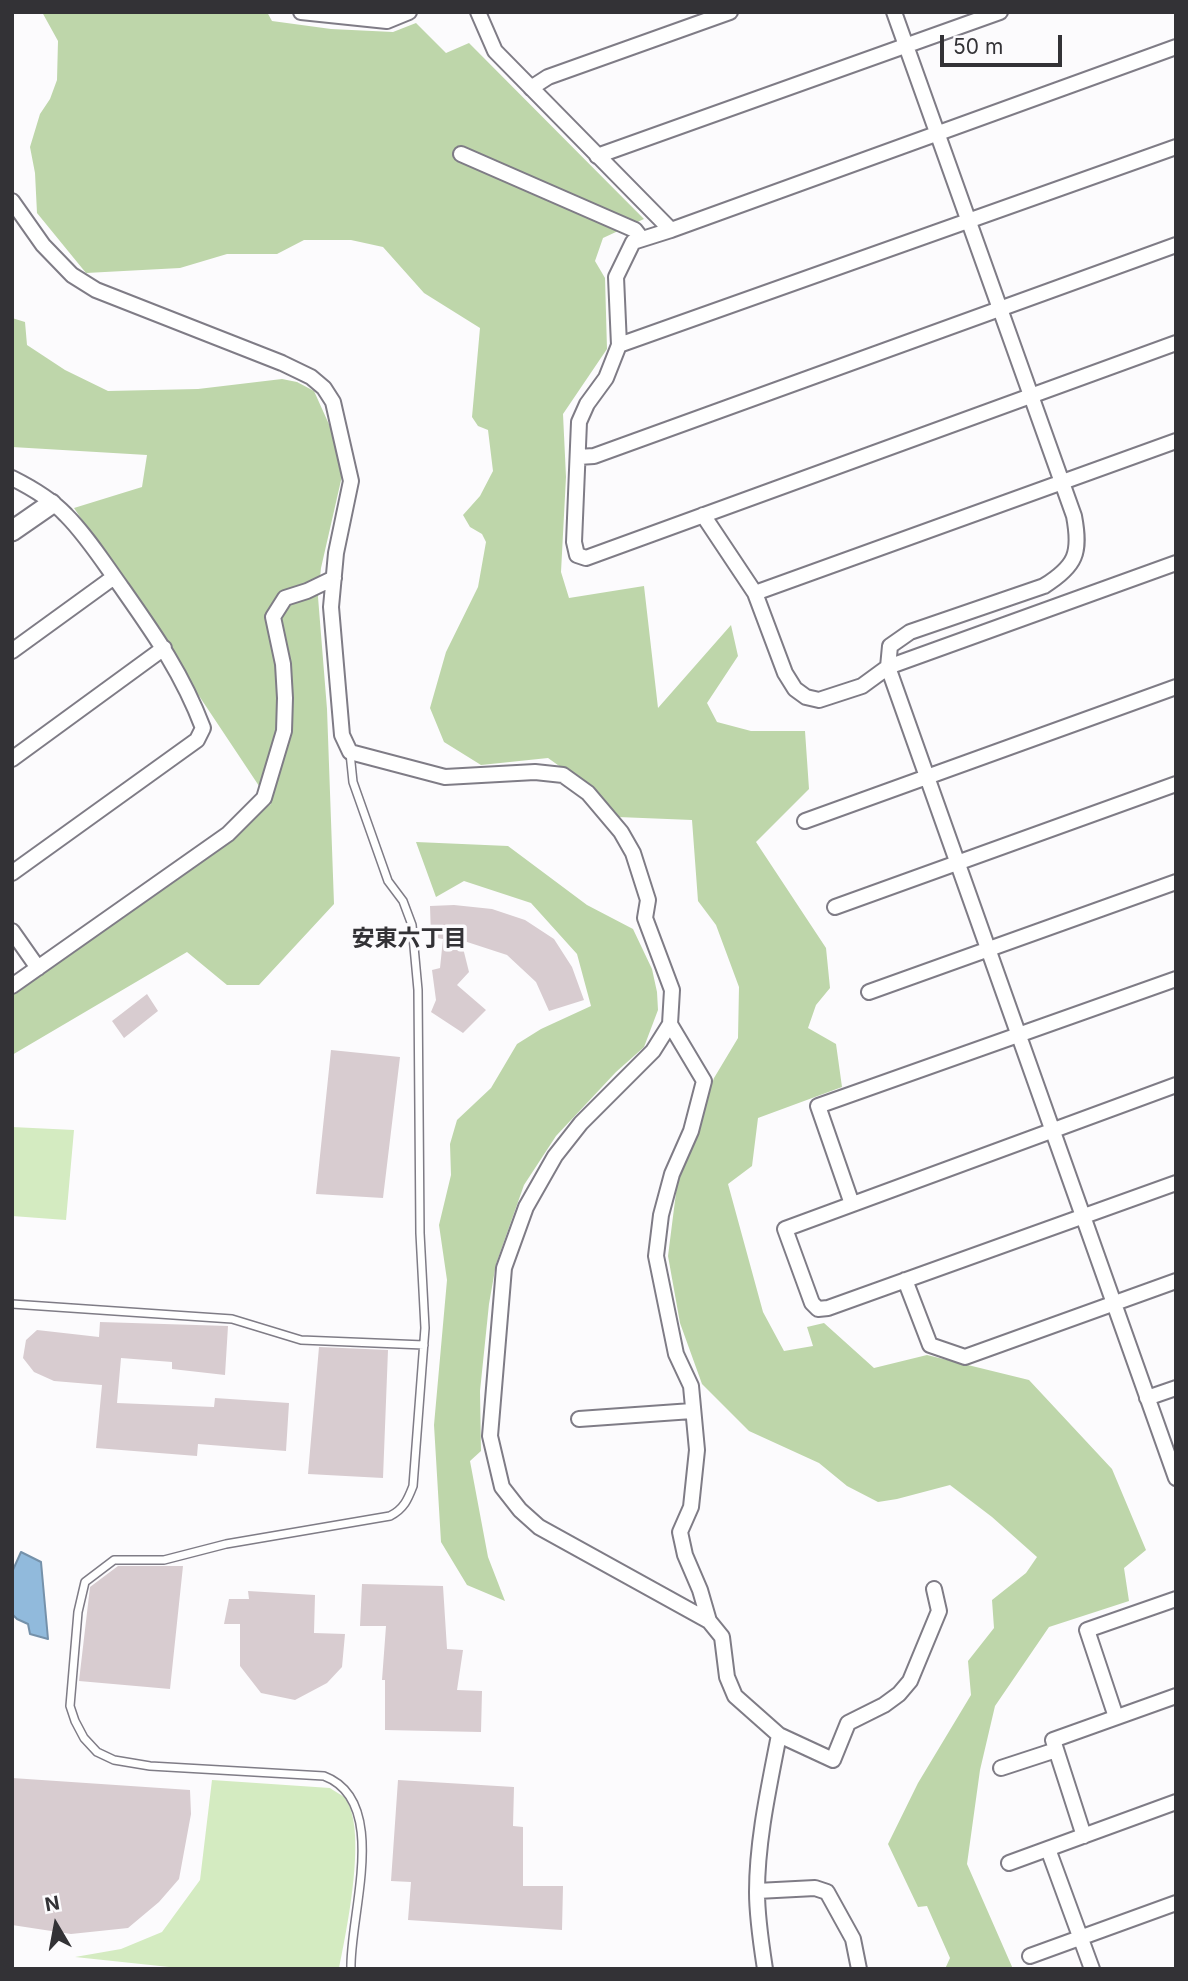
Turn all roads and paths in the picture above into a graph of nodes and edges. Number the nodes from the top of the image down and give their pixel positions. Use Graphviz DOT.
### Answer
graph roads {
  1 [pos="301,12"];
  2 [pos="409,12"];
  3 [pos="478,12"];
  4 [pos="730,12"];
  5 [pos="894,12"];
  6 [pos="1000,12"];
  7 [pos="906,47"];
  8 [pos="1176,47"];
  9 [pos="531,88"];
  10 [pos="938,135"];
  11 [pos="1176,147"];
  12 [pos="461,154"];
  13 [pos="597,156"];
  14 [pos="12,201"];
  15 [pos="969,220"];
  16 [pos="671,230"];
  17 [pos="642,239"];
  18 [pos="1176,245"];
  19 [pos="1000,308"];
  20 [pos="1176,342"];
  21 [pos="619,345"];
  22 [pos="1031,395"];
  23 [pos="1176,441"];
  24 [pos="578,457"];
  25 [pos="12,478"];
  26 [pos="1061,482"];
  27 [pos="51,504"];
  28 [pos="703,515"];
  29 [pos="12,531"];
  30 [pos="1176,563"];
  31 [pos="114,577"];
  32 [pos="334,578"];
  33 [pos="755,593"];
  34 [pos="164,648"];
  35 [pos="12,650"];
  36 [pos="888,667"];
  37 [pos="1176,687"];
  38 [pos="350,752"];
  39 [pos="12,759"];
  40 [pos="926,777"];
  41 [pos="1176,784"];
  42 [pos="805,821"];
  43 [pos="956,862"];
  44 [pos="12,873"];
  45 [pos="1176,882"];
  46 [pos="835,907"];
  47 [pos="12,931"];
  48 [pos="987,949"];
  49 [pos="38,968"];
  50 [pos="1176,979"];
  51 [pos="12,986"];
  52 [pos="869,992"];
  53 [pos="670,1024"];
  54 [pos="1018,1036"];
  55 [pos="1176,1085"];
  56 [pos="1051,1129"];
  57 [pos="1176,1183"];
  58 [pos="852,1204"];
  59 [pos="1082,1216"];
  60 [pos="905,1280"];
  61 [pos="1176,1281"];
  62 [pos="1114,1303"];
  63 [pos="12,1304"];
  64 [pos="424,1345"];
  65 [pos="1176,1388"];
  66 [pos="1147,1398"];
  67 [pos="692,1411"];
  68 [pos="579,1419"];
  69 [pos="1176,1478"];
  70 [pos="934,1588"];
  71 [pos="1176,1599"];
  72 [pos="709,1621"];
  73 [pos="1176,1696"];
  74 [pos="1116,1717"];
  75 [pos="779,1735"];
  76 [pos="1056,1750"];
  77 [pos="1001,1768"];
  78 [pos="1176,1802"];
  79 [pos="1084,1836"];
  80 [pos="1048,1849"];
  81 [pos="1009,1863"];
  82 [pos="757,1891"];
  83 [pos="1176,1903"];
  84 [pos="1080,1937"];
  85 [pos="1031,1956"];
  86 [pos="351,1969"];
  87 [pos="765,1969"];
  88 [pos="859,1969"];
  89 [pos="1092,1969"];
  1 -- 2 [label="street"];
  3 -- 9 [label="street"];
  4 -- 9 [label="street"];
  5 -- 7 [label="street"];
  6 -- 7 [label="street"];
  7 -- 10 [label="street"];
  7 -- 13 [label="street"];
  8 -- 10 [label="street"];
  9 -- 13 [label="street"];
  10 -- 15 [label="street"];
  10 -- 16 [label="street"];
  11 -- 15 [label="street"];
  12 -- 17 [label="street"];
  13 -- 16 [label="street"];
  14 -- 32 [label="street"];
  15 -- 19 [label="street"];
  15 -- 21 [label="street"];
  16 -- 17 [label="street"];
  17 -- 21 [label="street"];
  18 -- 19 [label="street"];
  19 -- 22 [label="street"];
  19 -- 24 [label="street"];
  20 -- 22 [label="street"];
  21 -- 24 [label="street"];
  22 -- 26 [label="street"];
  22 -- 28 [label="street"];
  23 -- 26 [label="street"];
  24 -- 28 [label="street"];
  25 -- 27 [label="street"];
  26 -- 33 [label="street"];
  26 -- 36 [label="street"];
  27 -- 29 [label="street"];
  27 -- 31 [label="street"];
  28 -- 33 [label="street"];
  30 -- 36 [label="street"];
  31 -- 34 [label="street"];
  31 -- 35 [label="street"];
  32 -- 38 [label="street"];
  32 -- 49 [label="street"];
  33 -- 36 [label="street"];
  34 -- 39 [label="street"];
  34 -- 44 [label="street"];
  36 -- 40 [label="street"];
  37 -- 40 [label="street"];
  38 -- 53 [label="street"];
  38 -- 64 [label="lane"];
  40 -- 42 [label="street"];
  40 -- 43 [label="street"];
  41 -- 43 [label="street"];
  43 -- 46 [label="street"];
  43 -- 48 [label="street"];
  45 -- 48 [label="street"];
  47 -- 49 [label="street"];
  48 -- 52 [label="street"];
  48 -- 54 [label="street"];
  49 -- 51 [label="street"];
  50 -- 54 [label="street"];
  53 -- 67 [label="street"];
  53 -- 72 [label="street"];
  54 -- 56 [label="street"];
  54 -- 58 [label="street"];
  55 -- 56 [label="street"];
  56 -- 58 [label="street"];
  56 -- 59 [label="street"];
  57 -- 59 [label="street"];
  58 -- 60 [label="street"];
  59 -- 60 [label="street"];
  59 -- 62 [label="street"];
  60 -- 62 [label="street"];
  61 -- 62 [label="street"];
  62 -- 66 [label="street"];
  63 -- 64 [label="lane"];
  64 -- 86 [label="lane"];
  65 -- 66 [label="street"];
  66 -- 69 [label="street"];
  67 -- 68 [label="street"];
  67 -- 72 [label="street"];
  70 -- 75 [label="street"];
  71 -- 74 [label="street"];
  72 -- 75 [label="street"];
  73 -- 74 [label="street"];
  74 -- 76 [label="street"];
  75 -- 82 [label="street"];
  76 -- 77 [label="street"];
  76 -- 79 [label="street"];
  78 -- 79 [label="street"];
  79 -- 80 [label="street"];
  80 -- 81 [label="street"];
  80 -- 84 [label="street"];
  82 -- 87 [label="street"];
  82 -- 88 [label="street"];
  83 -- 84 [label="street"];
  84 -- 85 [label="street"];
  84 -- 89 [label="street"];
}
